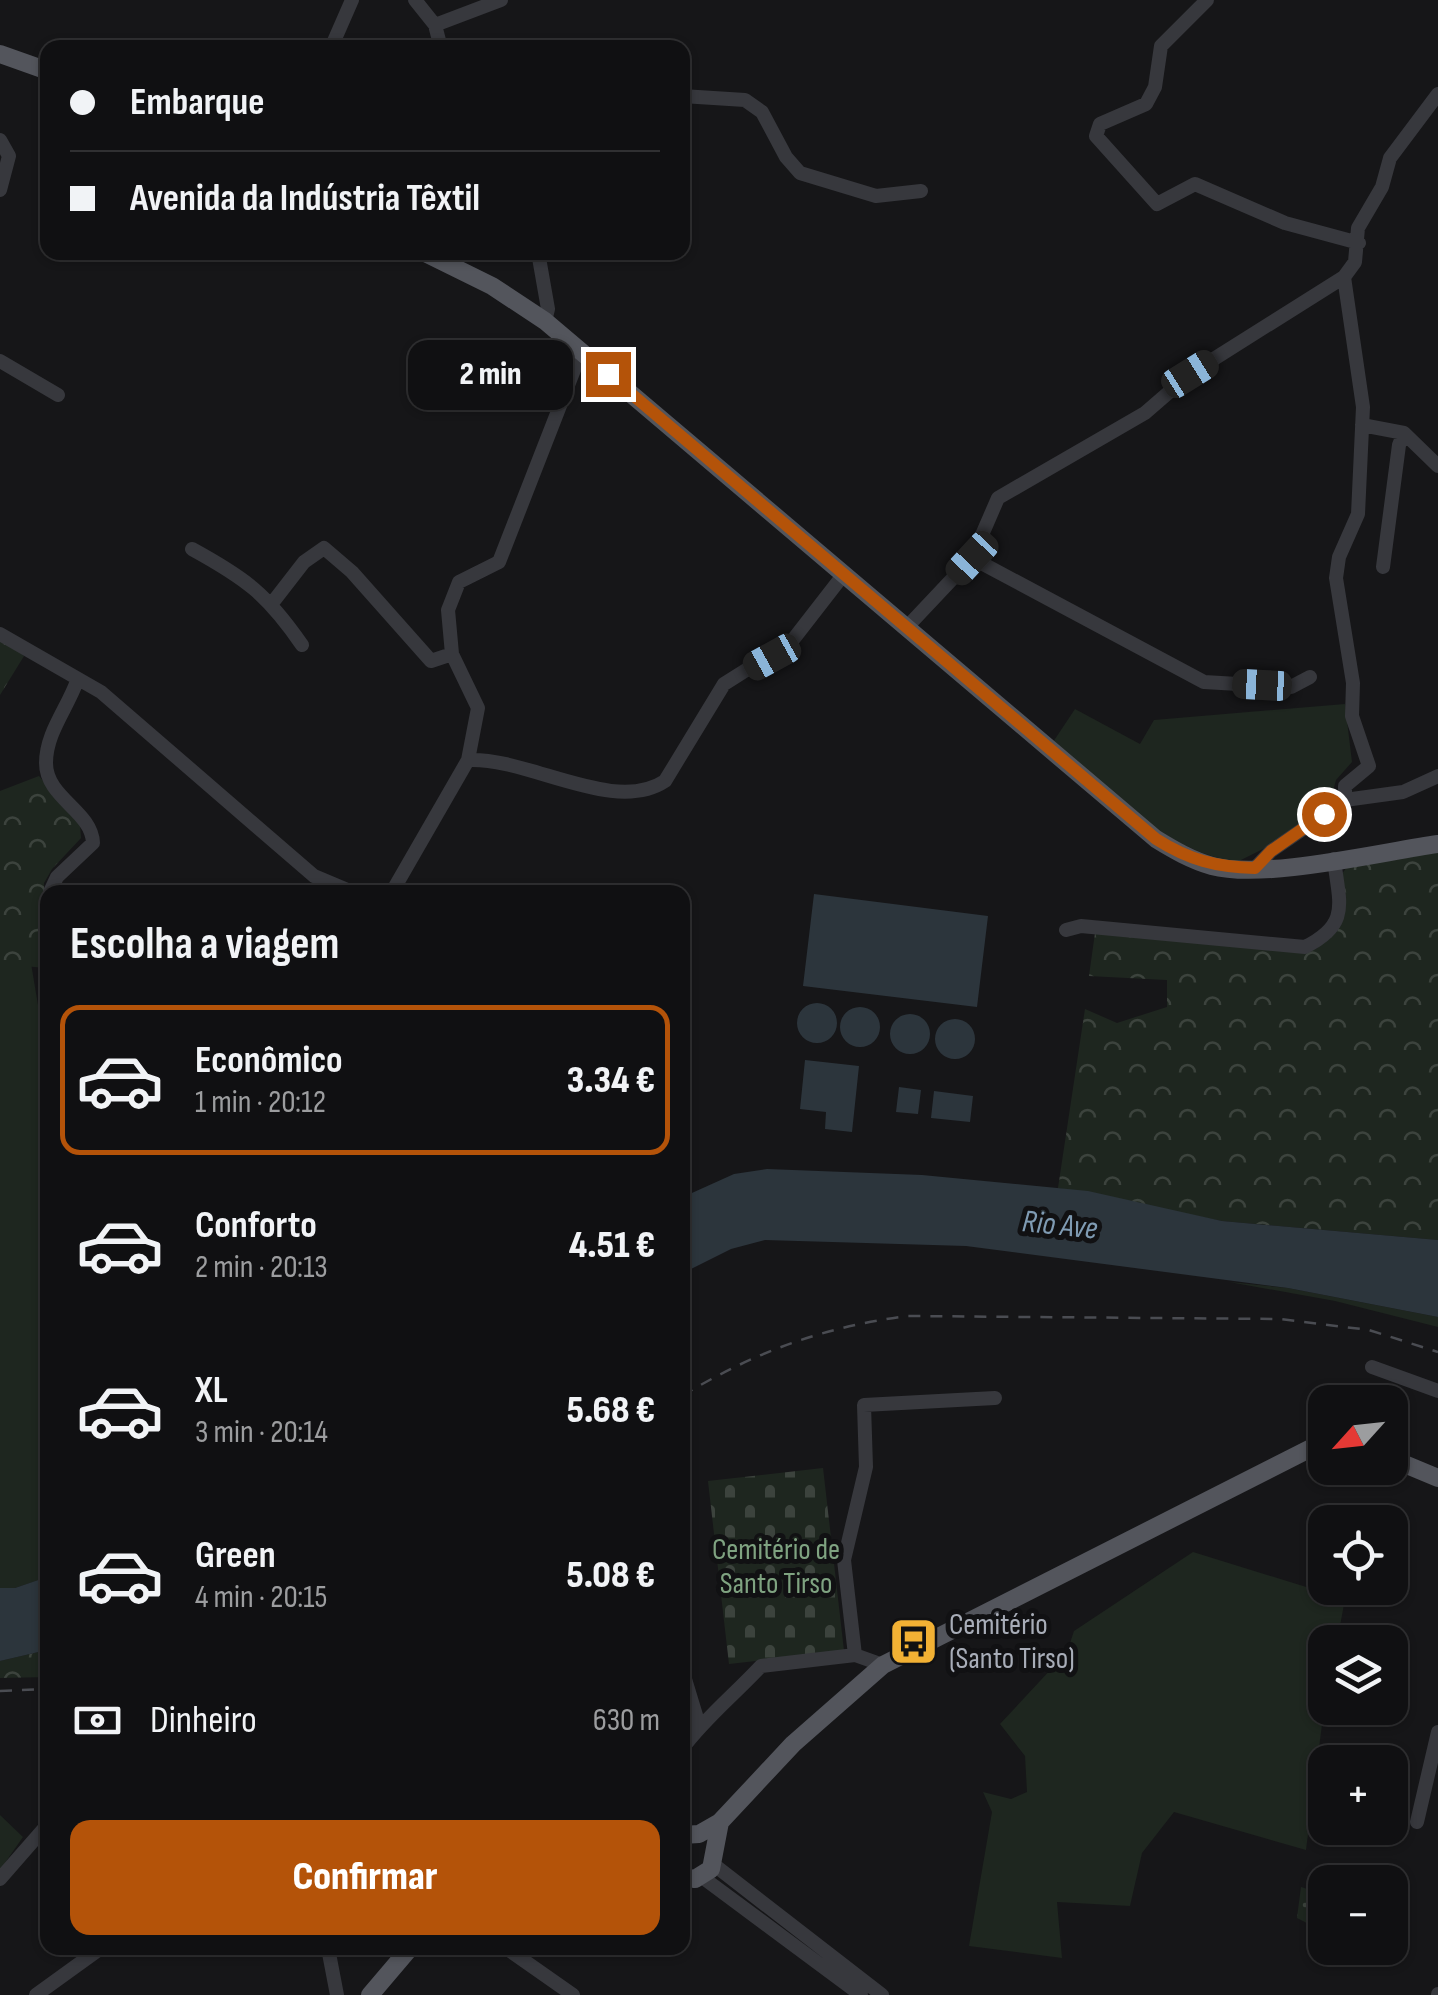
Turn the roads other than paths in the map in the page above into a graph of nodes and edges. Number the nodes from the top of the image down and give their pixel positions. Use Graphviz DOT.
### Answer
graph roads {
  1 [pos="352,0"];
  2 [pos="415,0"];
  3 [pos="501,0"];
  4 [pos="1207,0"];
  5 [pos="435,26"];
  6 [pos="334,40"];
  7 [pos="439,40"];
  8 [pos="0,54"];
  9 [pos="40,68"];
  10 [pos="1438,94"];
  11 [pos="690,97"];
  12 [pos="0,140"];
  13 [pos="0,190"];
  14 [pos="922,191"];
  15 [pos="1359,243"];
  16 [pos="438,260"];
  17 [pos="539,260"];
  18 [pos="1344,277"];
  19 [pos="544,321"];
  20 [pos="580,352"];
  21 [pos="0,361"];
  22 [pos="58,395"];
  23 [pos="1362,426"];
  24 [pos="1404,432"];
  25 [pos="1438,466"];
  26 [pos="192,549"];
  27 [pos="972,558"];
  28 [pos="1383,567"];
  29 [pos="844,574"];
  30 [pos="273,602"];
  31 [pos="907,627"];
  32 [pos="0,634"];
  33 [pos="302,645"];
  34 [pos="452,654"];
  35 [pos="1310,676"];
  36 [pos="77,682"];
  37 [pos="468,760"];
  38 [pos="1438,776"];
  39 [pos="1345,800"];
  40 [pos="1438,844"];
  41 [pos="1334,859"];
  42 [pos="1255,868"];
  43 [pos="53,885"];
  44 [pos="335,885"];
  45 [pos="396,885"];
  46 [pos="1066,930"];
  47 [pos="1372,1367"];
  48 [pos="1438,1391"];
  49 [pos="995,1398"];
  50 [pos="1308,1450"];
  51 [pos="1408,1466"];
  52 [pos="1438,1478"];
  53 [pos="855,1655"];
  54 [pos="883,1664"];
  55 [pos="690,1705"];
  56 [pos="699,1725"];
  57 [pos="1438,1732"];
  58 [pos="690,1738"];
  59 [pos="1417,1822"];
  60 [pos="40,1833"];
  61 [pos="695,1849"];
  62 [pos="0,1879"];
  63 [pos="91,1955"];
  64 [pos="329,1955"];
  65 [pos="404,1955"];
  66 [pos="516,1955"];
  67 [pos="36,1995"];
  68 [pos="336,1995"];
  69 [pos="370,1995"];
  70 [pos="573,1995"];
  71 [pos="861,1995"];
  72 [pos="882,1995"];
  1 -- 6 [label="street"];
  2 -- 5 [label="street"];
  3 -- 5 [label="street"];
  4 -- 15 [label="street"];
  5 -- 7 [label="street"];
  8 -- 9 [label="main road"];
  10 -- 15 [label="street"];
  11 -- 14 [label="street"];
  12 -- 13 [label="street"];
  15 -- 18 [label="street"];
  16 -- 19 [label="main road"];
  17 -- 19 [label="street"];
  18 -- 23 [label="street"];
  18 -- 27 [label="street"];
  19 -- 20 [label="main road"];
  20 -- 29 [label="main road"];
  20 -- 34 [label="street"];
  21 -- 22 [label="street"];
  23 -- 24 [label="street"];
  23 -- 39 [label="street"];
  24 -- 25 [label="street"];
  24 -- 28 [label="street"];
  26 -- 30 [label="street"];
  27 -- 31 [label="street"];
  27 -- 35 [label="street"];
  29 -- 31 [label="main road"];
  29 -- 37 [label="street"];
  30 -- 33 [label="street"];
  30 -- 34 [label="street"];
  31 -- 42 [label="main road"];
  32 -- 36 [label="street"];
  34 -- 37 [label="street"];
  36 -- 43 [label="street"];
  36 -- 44 [label="street"];
  37 -- 45 [label="street"];
  38 -- 39 [label="street"];
  39 -- 42 [label="street"];
  40 -- 41 [label="main road"];
  41 -- 42 [label="main road"];
  41 -- 46 [label="street"];
  47 -- 48 [label="street"];
  49 -- 53 [label="street"];
  50 -- 54 [label="main road"];
  51 -- 52 [label="main road"];
  53 -- 54 [label="street"];
  53 -- 56 [label="street"];
  54 -- 61 [label="main road"];
  55 -- 56 [label="street"];
  56 -- 58 [label="street"];
  57 -- 59 [label="street"];
  60 -- 62 [label="street"];
  61 -- 71 [label="street"];
  61 -- 72 [label="street"];
  63 -- 67 [label="street"];
  64 -- 68 [label="street"];
  65 -- 69 [label="main road"];
  66 -- 70 [label="street"];
}
